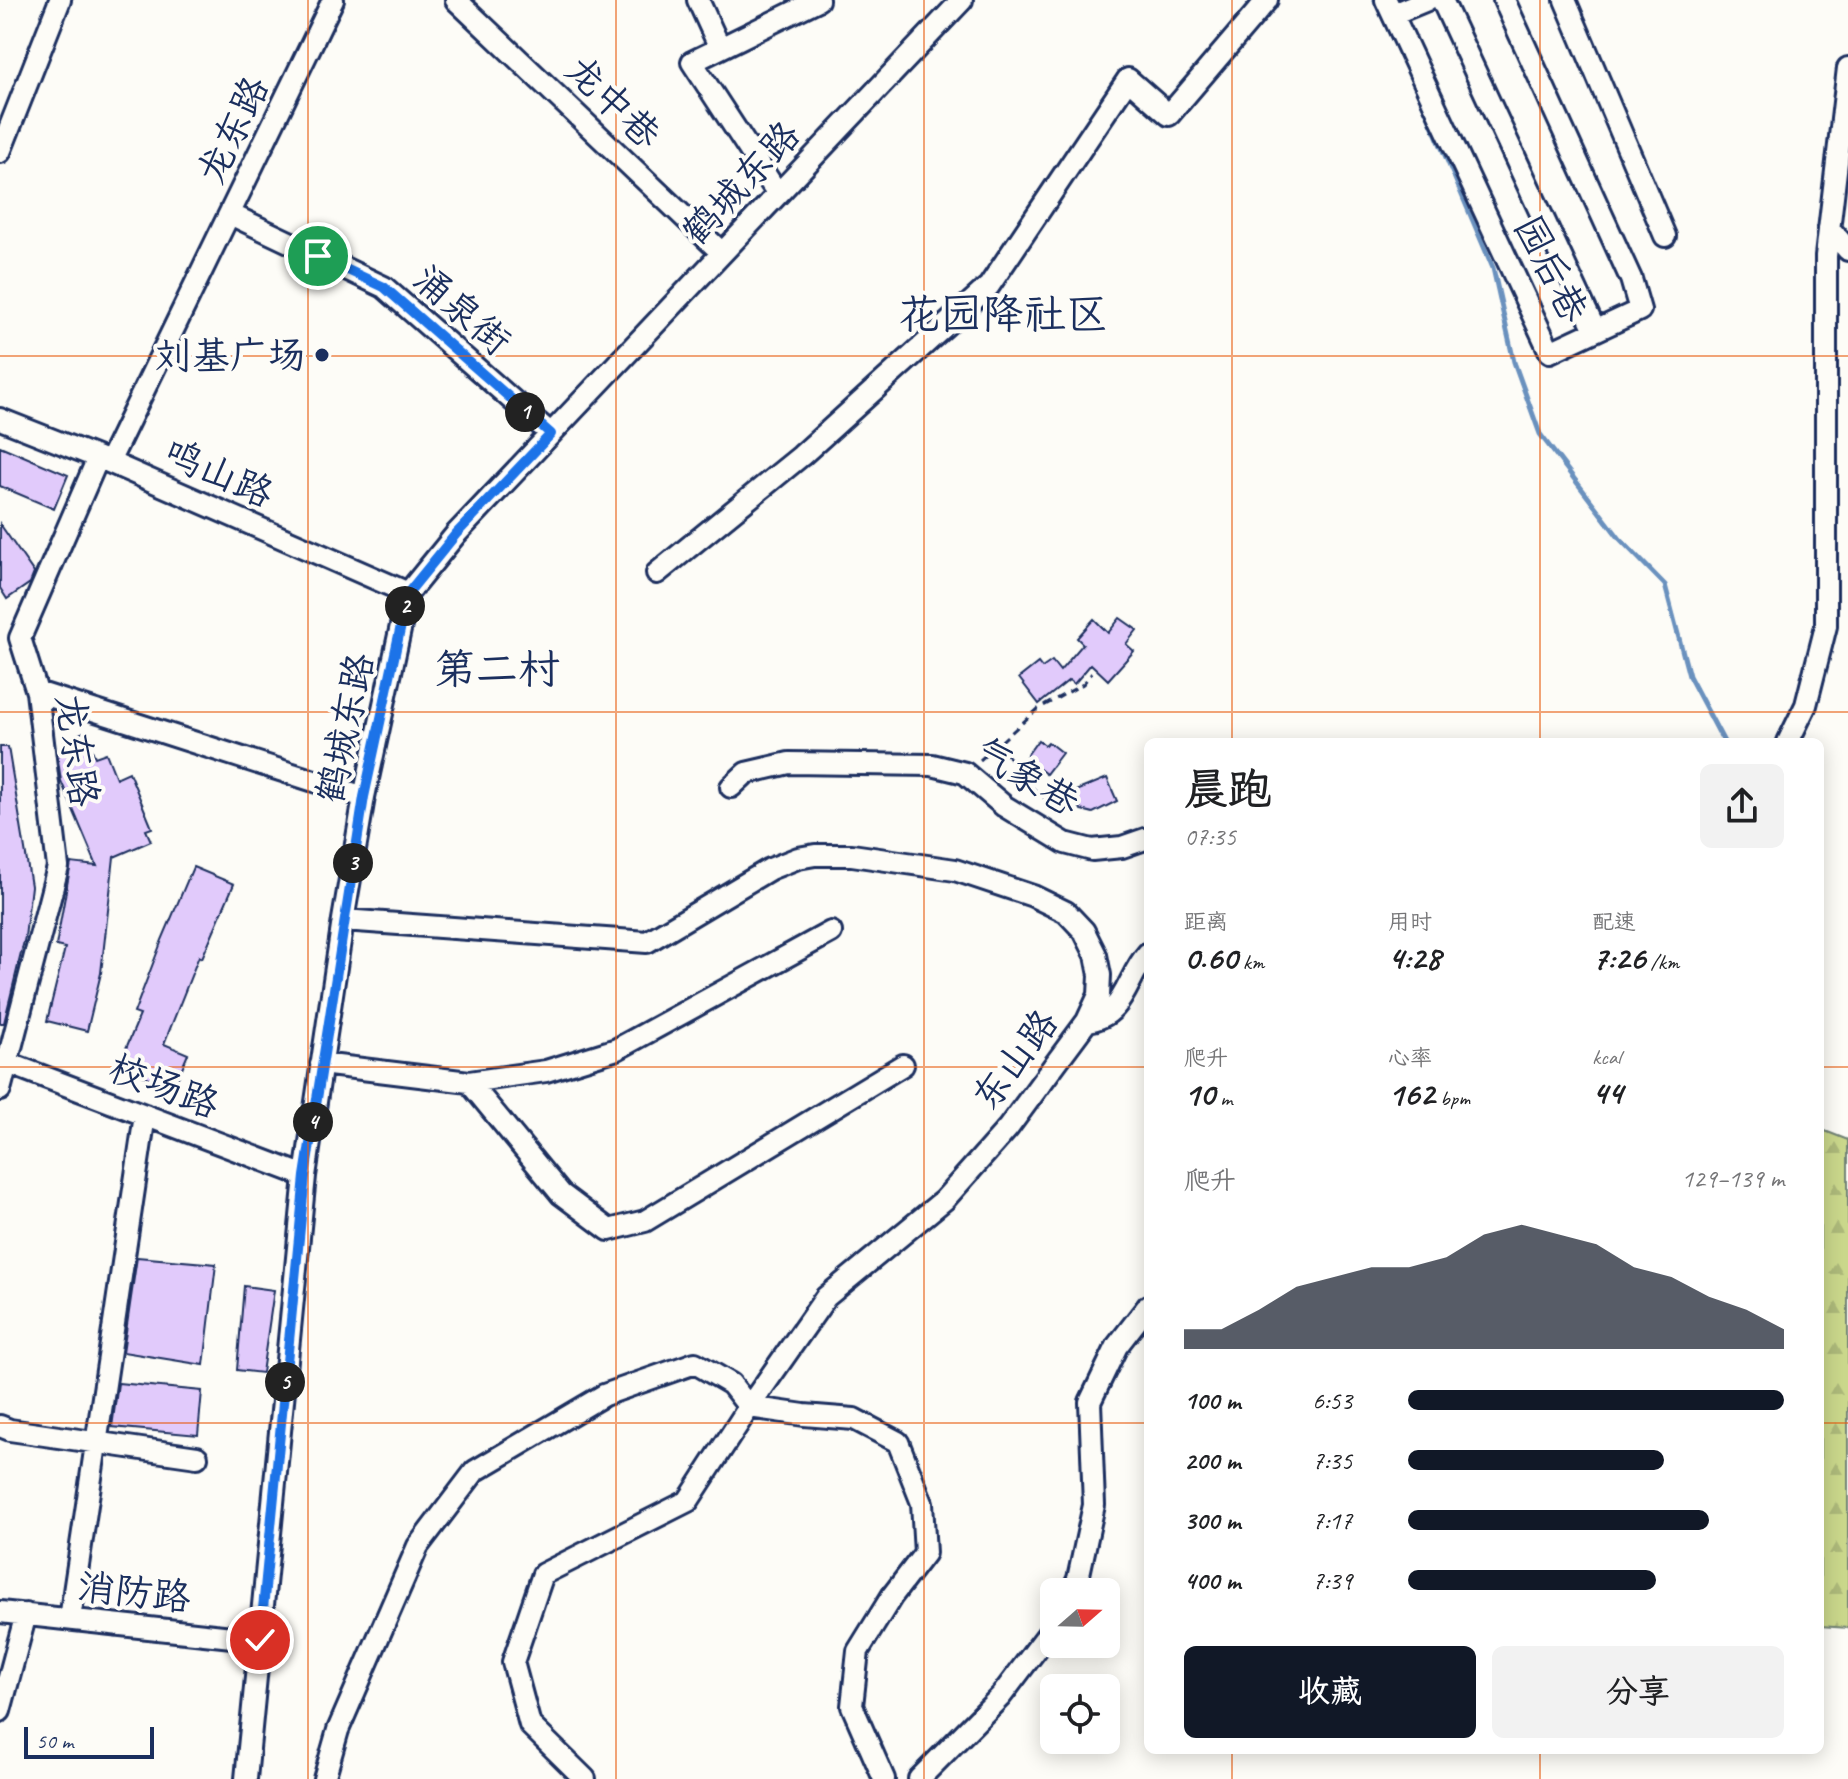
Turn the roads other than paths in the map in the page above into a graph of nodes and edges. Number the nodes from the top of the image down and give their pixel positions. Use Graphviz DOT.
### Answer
graph roads {
  1 [pos="60,0"];
  2 [pos="333,0"];
  3 [pos="456,0"];
  4 [pos="698,0"];
  5 [pos="818,0"];
  6 [pos="962,0"];
  7 [pos="1267,0"];
  8 [pos="1427,0"];
  9 [pos="1442,0"];
  10 [pos="1504,0"];
  11 [pos="1565,0"];
  12 [pos="1389,7"];
  13 [pos="720,48"];
  14 [pos="1848,68"];
  15 [pos="0,152"];
  16 [pos="778,194"];
  17 [pos="230,214"];
  18 [pos="1829,228"];
  19 [pos="1665,236"];
  20 [pos="1848,250"];
  21 [pos="722,253"];
  22 [pos="1595,330"];
  23 [pos="0,419"];
  24 [pos="551,434"];
  25 [pos="104,460"];
  26 [pos="657,573"];
  27 [pos="408,593"];
  28 [pos="37,692"];
  29 [pos="1790,738"];
  30 [pos="731,787"];
  31 [pos="364,797"];
  32 [pos="1144,839"];
  33 [pos="343,920"];
  34 [pos="831,932"];
  35 [pos="1144,958"];
  36 [pos="1087,1021"];
  37 [pos="4,1062"];
  38 [pos="321,1064"];
  39 [pos="903,1065"];
  40 [pos="469,1082"];
  41 [pos="0,1090"];
  42 [pos="145,1115"];
  43 [pos="305,1176"];
  44 [pos="1144,1311"];
  45 [pos="749,1407"];
  46 [pos="0,1426"];
  47 [pos="96,1442"];
  48 [pos="197,1457"];
  49 [pos="1078,1578"];
  50 [pos="0,1612"];
  51 [pos="26,1614"];
  52 [pos="70,1619"];
  53 [pos="260,1640"];
  54 [pos="1040,1644"];
  55 [pos="0,1711"];
  56 [pos="246,1779"];
  57 [pos="324,1779"];
  58 [pos="585,1779"];
  59 [pos="884,1779"];
  60 [pos="919,1779"];
  1 -- 15 [label="street"];
  2 -- 17 [label="street, 龙东路"];
  3 -- 21 [label="street, 龙中巷"];
  4 -- 13 [label="street"];
  5 -- 13 [label="street"];
  6 -- 16 [label="street, 鹤城东路"];
  7 -- 26 [label="street"];
  8 -- 12 [label="street"];
  9 -- 22 [label="street"];
  10 -- 22 [label="street, 园后巷"];
  11 -- 19 [label="street"];
  12 -- 22 [label="street, 园后巷"];
  13 -- 16 [label="street"];
  14 -- 18 [label="street"];
  16 -- 21 [label="street, 鹤城东路"];
  17 -- 24 [label="street, 涌泉街"];
  17 -- 25 [label="street, 龙东路"];
  18 -- 20 [label="street"];
  18 -- 29 [label="street"];
  21 -- 24 [label="street, 鹤城东路"];
  23 -- 25 [label="street, 鸣山路"];
  24 -- 27 [label="street, 鹤城东路"];
  25 -- 27 [label="street, 鸣山路"];
  25 -- 28 [label="street, 龙东路"];
  27 -- 31 [label="street, 鹤城东路"];
  28 -- 31 [label="street"];
  28 -- 37 [label="street, 龙东路"];
  30 -- 32 [label="street, 气象巷"];
  31 -- 33 [label="street, 鹤城东路"];
  33 -- 36 [label="street, 东山路"];
  33 -- 38 [label="street, 鹤城东路"];
  34 -- 40 [label="street"];
  35 -- 36 [label="street"];
  36 -- 45 [label="street, 东山路"];
  37 -- 41 [label="street, 龙东路"];
  37 -- 42 [label="street, 校场路"];
  38 -- 40 [label="street"];
  38 -- 43 [label="street, 鹤城东路"];
  39 -- 40 [label="street"];
  42 -- 43 [label="street, 校场路"];
  42 -- 47 [label="street"];
  43 -- 53 [label="street, 鹤城东路"];
  44 -- 49 [label="street"];
  45 -- 57 [label="street"];
  45 -- 58 [label="street, 东山路"];
  45 -- 59 [label="street"];
  46 -- 47 [label="street"];
  47 -- 48 [label="street"];
  47 -- 52 [label="street"];
  50 -- 51 [label="street, 消防路"];
  51 -- 52 [label="street, 消防路"];
  51 -- 55 [label="street"];
  52 -- 53 [label="street, 消防路"];
  53 -- 56 [label="street, 鹤城东路"];
  54 -- 60 [label="street"];
}
